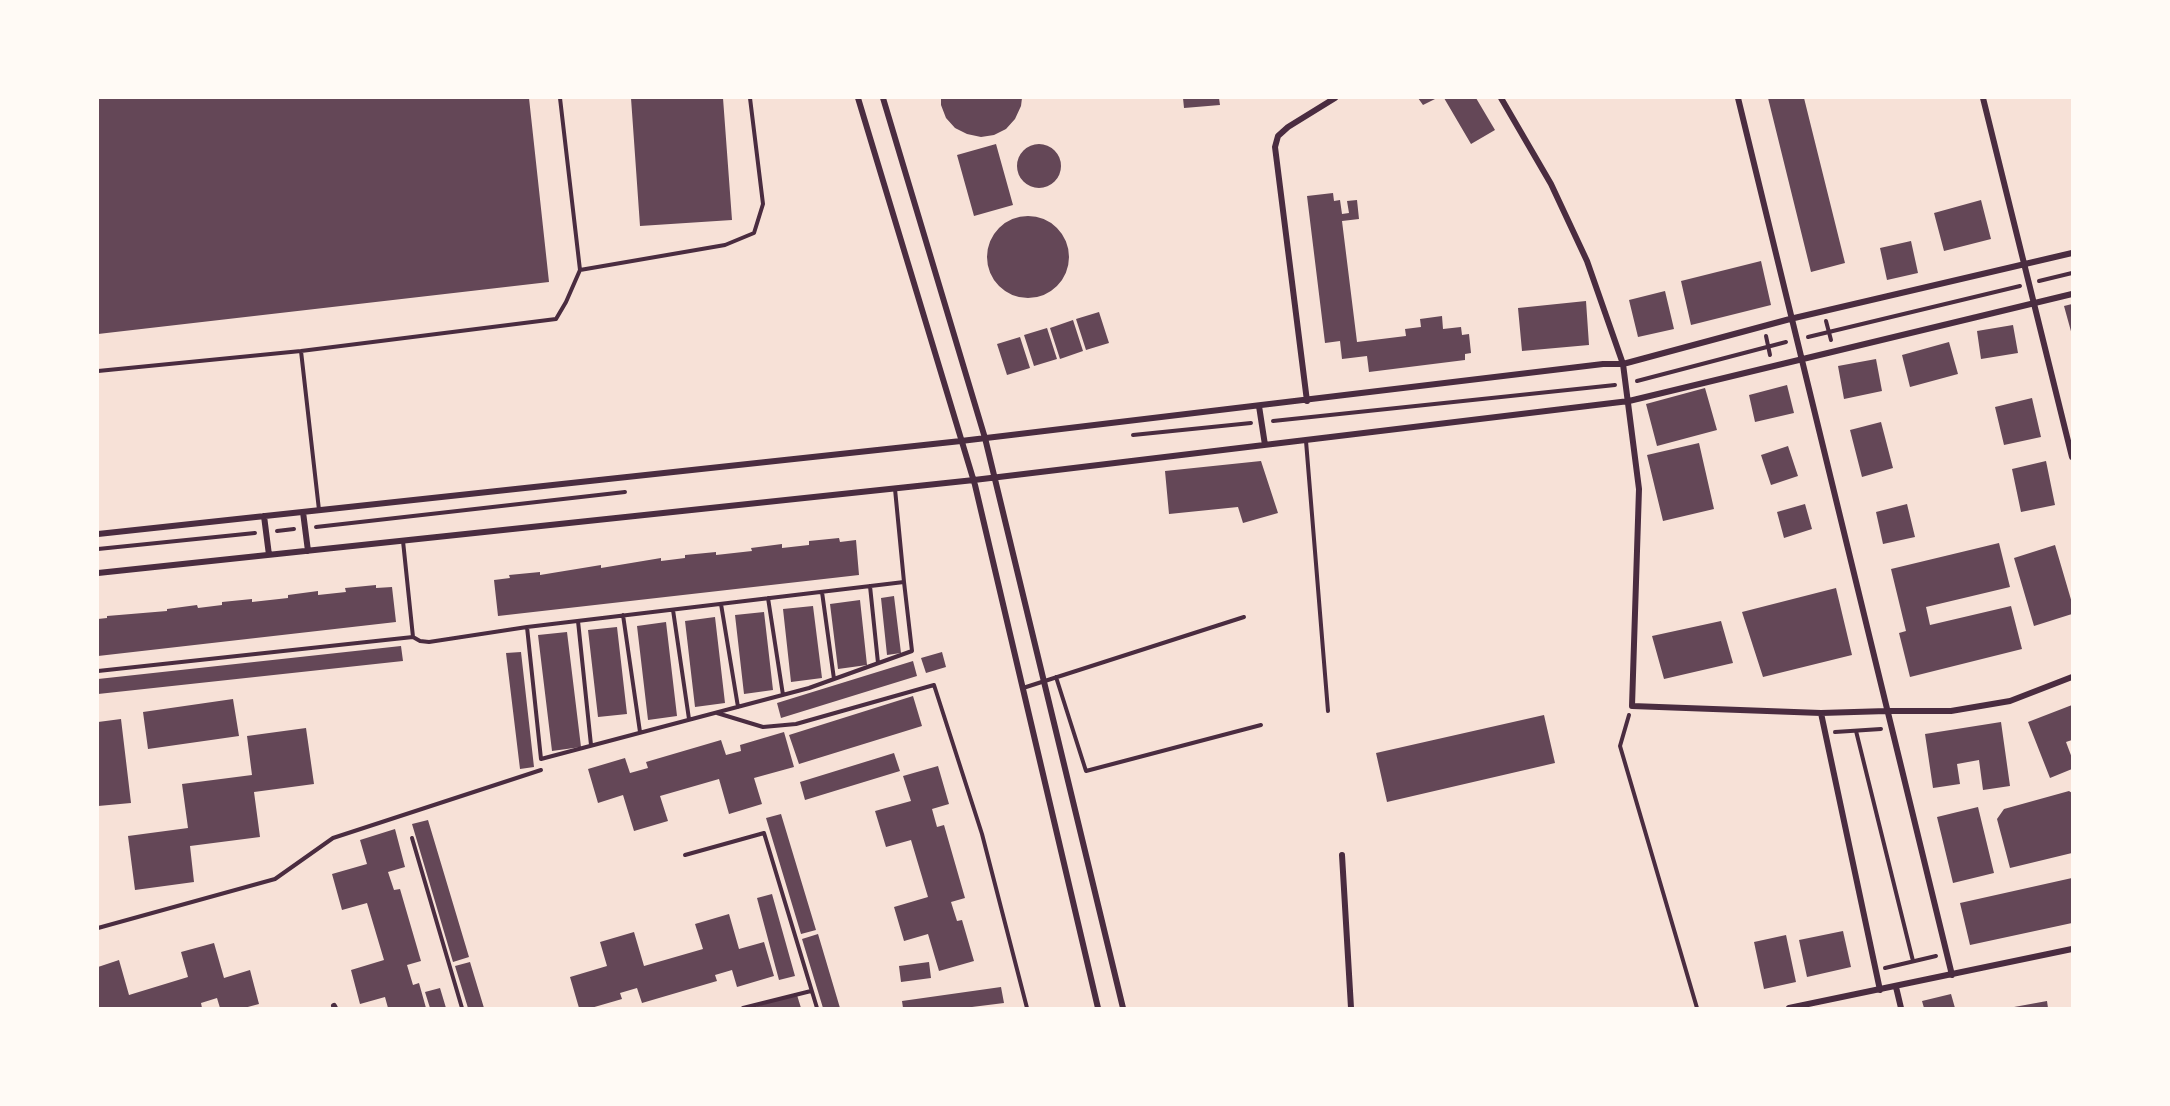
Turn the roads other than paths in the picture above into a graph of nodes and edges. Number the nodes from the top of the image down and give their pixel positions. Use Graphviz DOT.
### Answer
graph roads {
  1 [pos="560,98"];
  2 [pos="750,98"];
  3 [pos="858,98"];
  4 [pos="883,98"];
  5 [pos="1335,98"];
  6 [pos="1501,98"];
  7 [pos="1738,98"];
  8 [pos="1983,98"];
  9 [pos="2073,253"];
  10 [pos="2026,264"];
  11 [pos="580,270"];
  12 [pos="2073,294"];
  13 [pos="2034,303"];
  14 [pos="1790,319"];
  15 [pos="302,351"];
  16 [pos="1803,361"];
  17 [pos="1623,364"];
  18 [pos="98,371"];
  19 [pos="1307,401"];
  20 [pos="1629,402"];
  21 [pos="1259,406"];
  22 [pos="985,438"];
  23 [pos="1306,440"];
  24 [pos="961,441"];
  25 [pos="1265,445"];
  26 [pos="2073,457"];
  27 [pos="993,476"];
  28 [pos="974,480"];
  29 [pos="895,488"];
  30 [pos="319,510"];
  31 [pos="303,512"];
  32 [pos="264,516"];
  33 [pos="98,534"];
  34 [pos="403,541"];
  35 [pos="308,551"];
  36 [pos="269,555"];
  37 [pos="98,573"];
  38 [pos="904,582"];
  39 [pos="870,586"];
  40 [pos="822,592"];
  41 [pos="768,598"];
  42 [pos="721,604"];
  43 [pos="673,610"];
  44 [pos="623,615"];
  45 [pos="1244,617"];
  46 [pos="578,621"];
  47 [pos="527,627"];
  48 [pos="413,637"];
  49 [pos="878,663"];
  50 [pos="98,671"];
  51 [pos="1056,677"];
  52 [pos="2073,677"];
  53 [pos="834,679"];
  54 [pos="1044,682"];
  55 [pos="1023,688"];
  56 [pos="783,695"];
  57 [pos="738,707"];
  58 [pos="1328,711"];
  59 [pos="1887,711"];
  60 [pos="715,713"];
  61 [pos="1821,713"];
  62 [pos="689,719"];
  63 [pos="1261,725"];
  64 [pos="640,732"];
  65 [pos="591,746"];
  66 [pos="412,838"];
  67 [pos="685,855"];
  68 [pos="1342,855"];
  69 [pos="2073,949"];
  70 [pos="1952,975"];
  71 [pos="1896,987"];
  72 [pos="1880,990"];
  73 [pos="812,991"];
  74 [pos="462,1008"];
  75 [pos="743,1008"];
  76 [pos="817,1008"];
  77 [pos="1027,1008"];
  78 [pos="1098,1008"];
  79 [pos="1123,1008"];
  80 [pos="1351,1008"];
  81 [pos="1789,1008"];
  82 [pos="1901,1008"];
  1 -- 11 [label="lane"];
  2 -- 11 [label="lane"];
  3 -- 24 [label="street"];
  4 -- 22 [label="street"];
  5 -- 19 [label="street"];
  6 -- 17 [label="street"];
  7 -- 14 [label="street"];
  8 -- 10 [label="street"];
  9 -- 10 [label="street"];
  10 -- 13 [label="street"];
  10 -- 14 [label="street"];
  11 -- 15 [label="lane"];
  12 -- 13 [label="street"];
  13 -- 16 [label="street"];
  13 -- 26 [label="street"];
  14 -- 16 [label="street"];
  14 -- 17 [label="street"];
  15 -- 18 [label="lane"];
  15 -- 30 [label="lane"];
  16 -- 20 [label="street"];
  16 -- 59 [label="street"];
  17 -- 19 [label="street"];
  17 -- 20 [label="street"];
  19 -- 21 [label="street"];
  20 -- 23 [label="street"];
  20 -- 61 [label="street"];
  21 -- 22 [label="street"];
  21 -- 25 [label="street"];
  22 -- 24 [label="street"];
  22 -- 27 [label="street"];
  23 -- 25 [label="street"];
  23 -- 58 [label="lane"];
  24 -- 28 [label="street"];
  24 -- 30 [label="street"];
  25 -- 27 [label="street"];
  27 -- 28 [label="street"];
  27 -- 54 [label="street"];
  28 -- 29 [label="street"];
  28 -- 55 [label="street"];
  29 -- 34 [label="street"];
  29 -- 38 [label="lane"];
  30 -- 31 [label="street"];
  31 -- 32 [label="street"];
  31 -- 35 [label="street"];
  32 -- 33 [label="street"];
  32 -- 36 [label="street"];
  34 -- 35 [label="street"];
  34 -- 48 [label="lane"];
  35 -- 36 [label="street"];
  36 -- 37 [label="street"];
  38 -- 39 [label="lane"];
  38 -- 49 [label="lane"];
  39 -- 40 [label="lane"];
  39 -- 49 [label="lane"];
  40 -- 41 [label="lane"];
  40 -- 53 [label="lane"];
  41 -- 42 [label="lane"];
  41 -- 56 [label="lane"];
  42 -- 43 [label="lane"];
  42 -- 57 [label="lane"];
  43 -- 44 [label="lane"];
  43 -- 62 [label="lane"];
  44 -- 46 [label="lane"];
  44 -- 64 [label="lane"];
  45 -- 51 [label="lane"];
  46 -- 47 [label="lane"];
  46 -- 65 [label="lane"];
  47 -- 48 [label="lane"];
  47 -- 65 [label="lane"];
  48 -- 50 [label="lane"];
  49 -- 53 [label="lane"];
  51 -- 54 [label="lane"];
  51 -- 63 [label="lane"];
  52 -- 59 [label="street"];
  53 -- 56 [label="lane"];
  54 -- 55 [label="lane"];
  54 -- 79 [label="street"];
  55 -- 78 [label="street"];
  56 -- 57 [label="lane"];
  57 -- 60 [label="lane"];
  59 -- 61 [label="street"];
  59 -- 70 [label="street"];
  60 -- 62 [label="lane"];
  60 -- 77 [label="lane"];
  61 -- 72 [label="street"];
  62 -- 64 [label="lane"];
  64 -- 65 [label="lane"];
  66 -- 74 [label="lane"];
  67 -- 73 [label="lane"];
  68 -- 80 [label="street"];
  69 -- 70 [label="street"];
  70 -- 71 [label="street"];
  71 -- 72 [label="street"];
  71 -- 82 [label="street"];
  72 -- 81 [label="street"];
  73 -- 75 [label="lane"];
  73 -- 76 [label="lane"];
}
